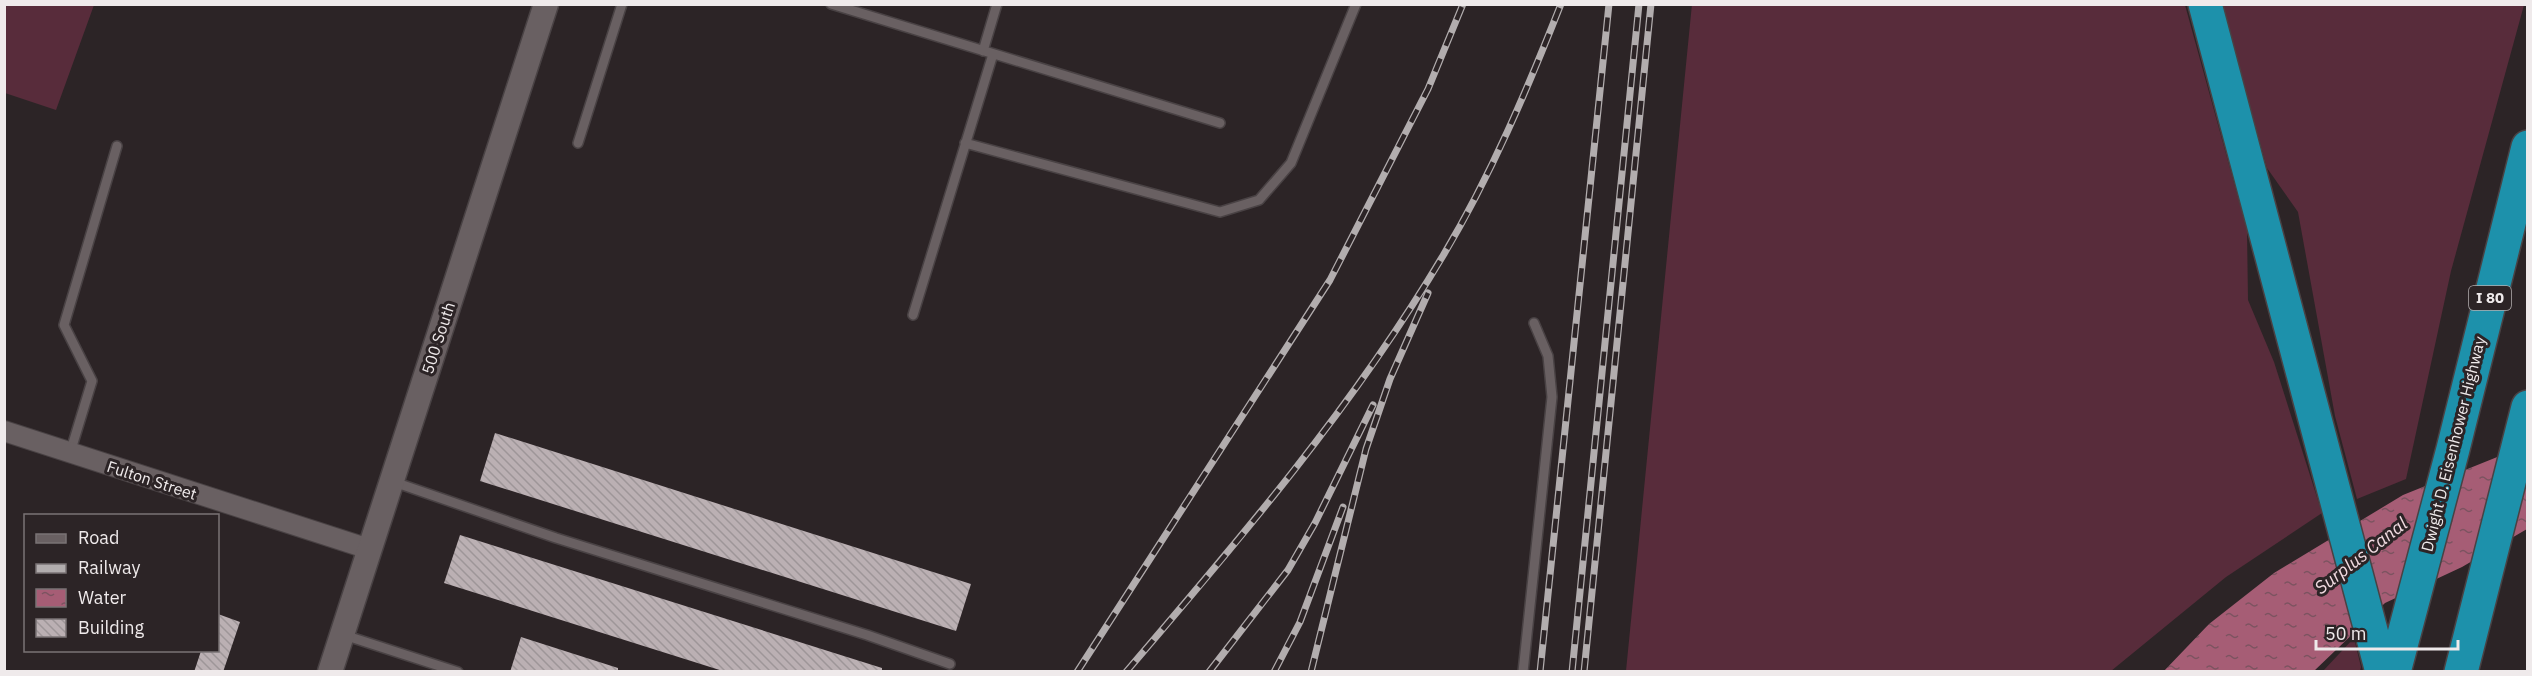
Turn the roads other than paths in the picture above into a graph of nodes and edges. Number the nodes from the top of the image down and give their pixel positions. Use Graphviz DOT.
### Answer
graph roads {
  1 [pos="546,4"];
  2 [pos="622,4"];
  3 [pos="831,4"];
  4 [pos="997,4"];
  5 [pos="1356,4"];
  6 [pos="2205,4"];
  7 [pos="983,51"];
  8 [pos="993,54"];
  9 [pos="1220,123"];
  10 [pos="578,143"];
  11 [pos="965,143"];
  12 [pos="117,146"];
  13 [pos="2528,147"];
  14 [pos="913,315"];
  15 [pos="1534,323"];
  16 [pos="2526,412"];
  17 [pos="4,431"];
  18 [pos="70,453"];
  19 [pos="391,481"];
  20 [pos="369,549"];
  21 [pos="2483,585"];
  22 [pos="342,634"];
  23 [pos="950,664"];
  24 [pos="430,667"];
  25 [pos="330,672"];
  26 [pos="458,672"];
  27 [pos="1523,672"];
  28 [pos="2382,672"];
  29 [pos="2394,672"];
  30 [pos="2461,672"];
  31 [pos="2478,672"];
  1 -- 19 [label="street, 500 South"];
  2 -- 10 [label="lane"];
  3 -- 7 [label="lane"];
  4 -- 7 [label="lane"];
  5 -- 11 [label="lane"];
  6 -- 28 [label="highway"];
  7 -- 8 [label="lane"];
  8 -- 9 [label="lane"];
  8 -- 11 [label="lane"];
  11 -- 14 [label="lane"];
  12 -- 18 [label="lane"];
  13 -- 29 [label="highway, Dwight D. Eisenhower Highway / I 80"];
  15 -- 27 [label="lane"];
  16 -- 21 [label="highway"];
  17 -- 18 [label="street, Fulton Street"];
  18 -- 20 [label="street, Fulton Street"];
  19 -- 20 [label="street, 500 South"];
  19 -- 23 [label="lane"];
  20 -- 22 [label="street, 500 South"];
  21 -- 30 [label="highway"];
  21 -- 31 [label="highway"];
  22 -- 24 [label="lane"];
  22 -- 25 [label="street, 500 South"];
  24 -- 26 [label="lane"];
}
